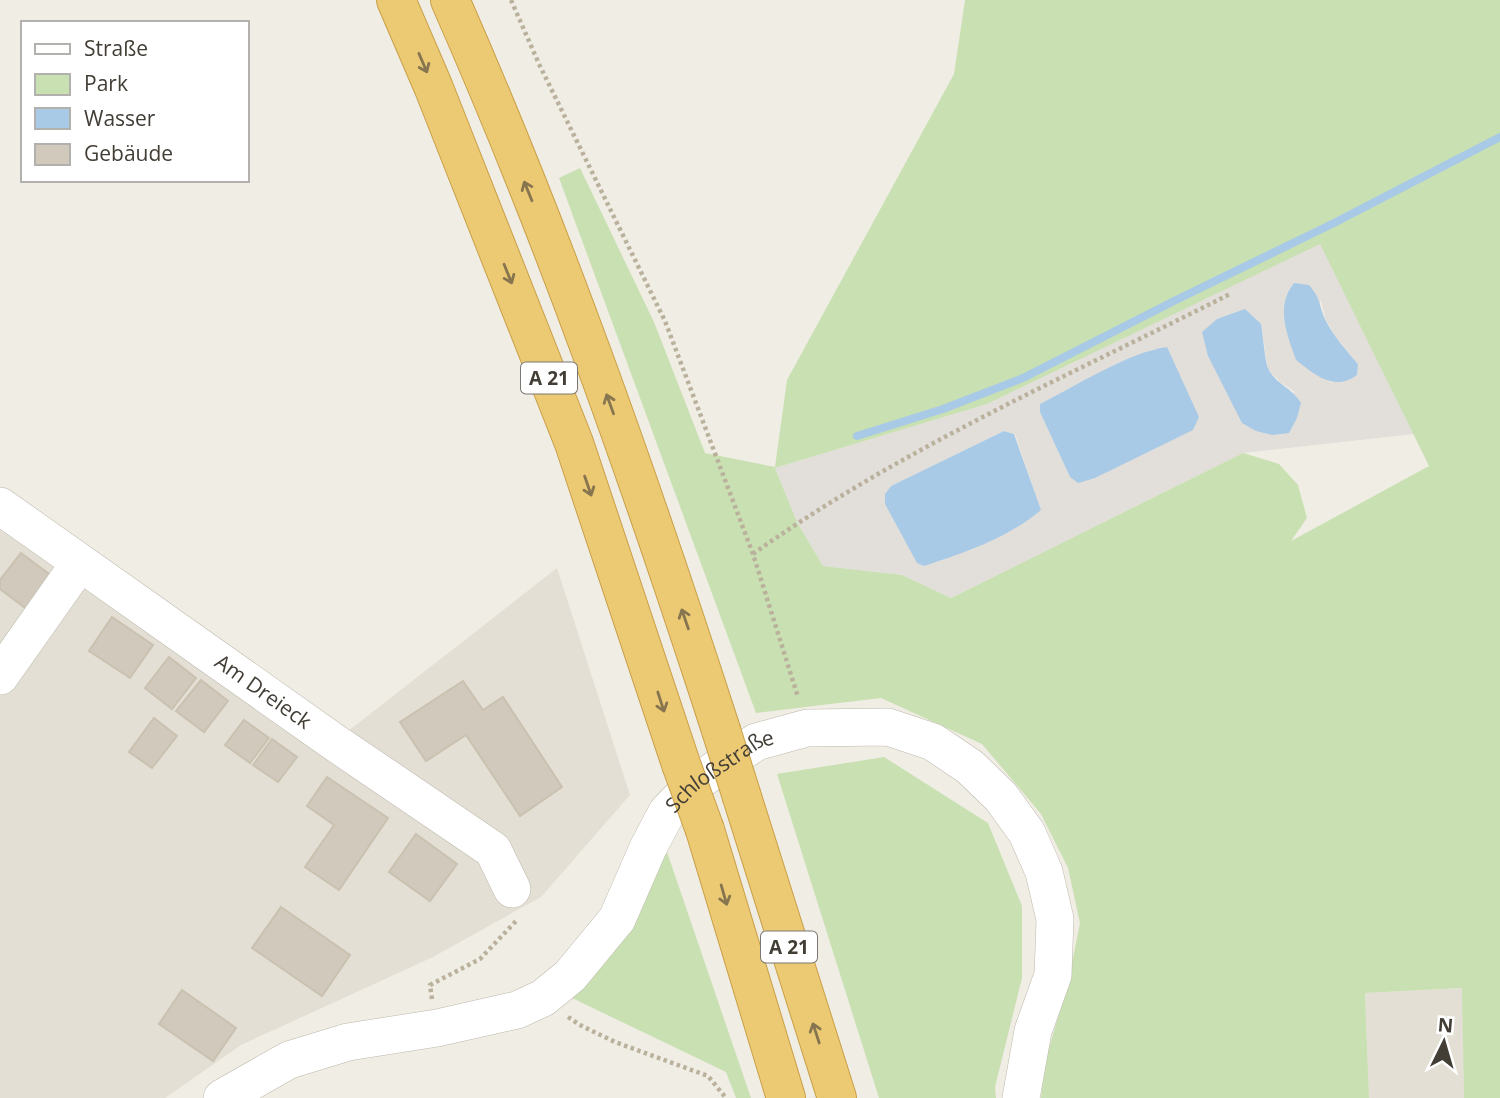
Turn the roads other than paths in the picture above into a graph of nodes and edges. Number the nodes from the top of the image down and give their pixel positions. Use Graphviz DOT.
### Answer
graph roads {
  1 [pos="396,0"];
  2 [pos="450,0"];
  3 [pos="0,506"];
  4 [pos="79,564"];
  5 [pos="0,676"];
  6 [pos="512,889"];
  7 [pos="222,1098"];
  8 [pos="786,1098"];
  9 [pos="837,1098"];
  10 [pos="1021,1098"];
  1 -- 8 [label="highway, A 21, one-way, bridge"];
  9 -- 2 [label="highway, A 21, one-way, bridge"];
  3 -- 4 [label="street, Am Dreieck"];
  4 -- 5 [label="street"];
  4 -- 6 [label="street, Am Dreieck"];
  7 -- 10 [label="street, Schloßstraße"];
}
